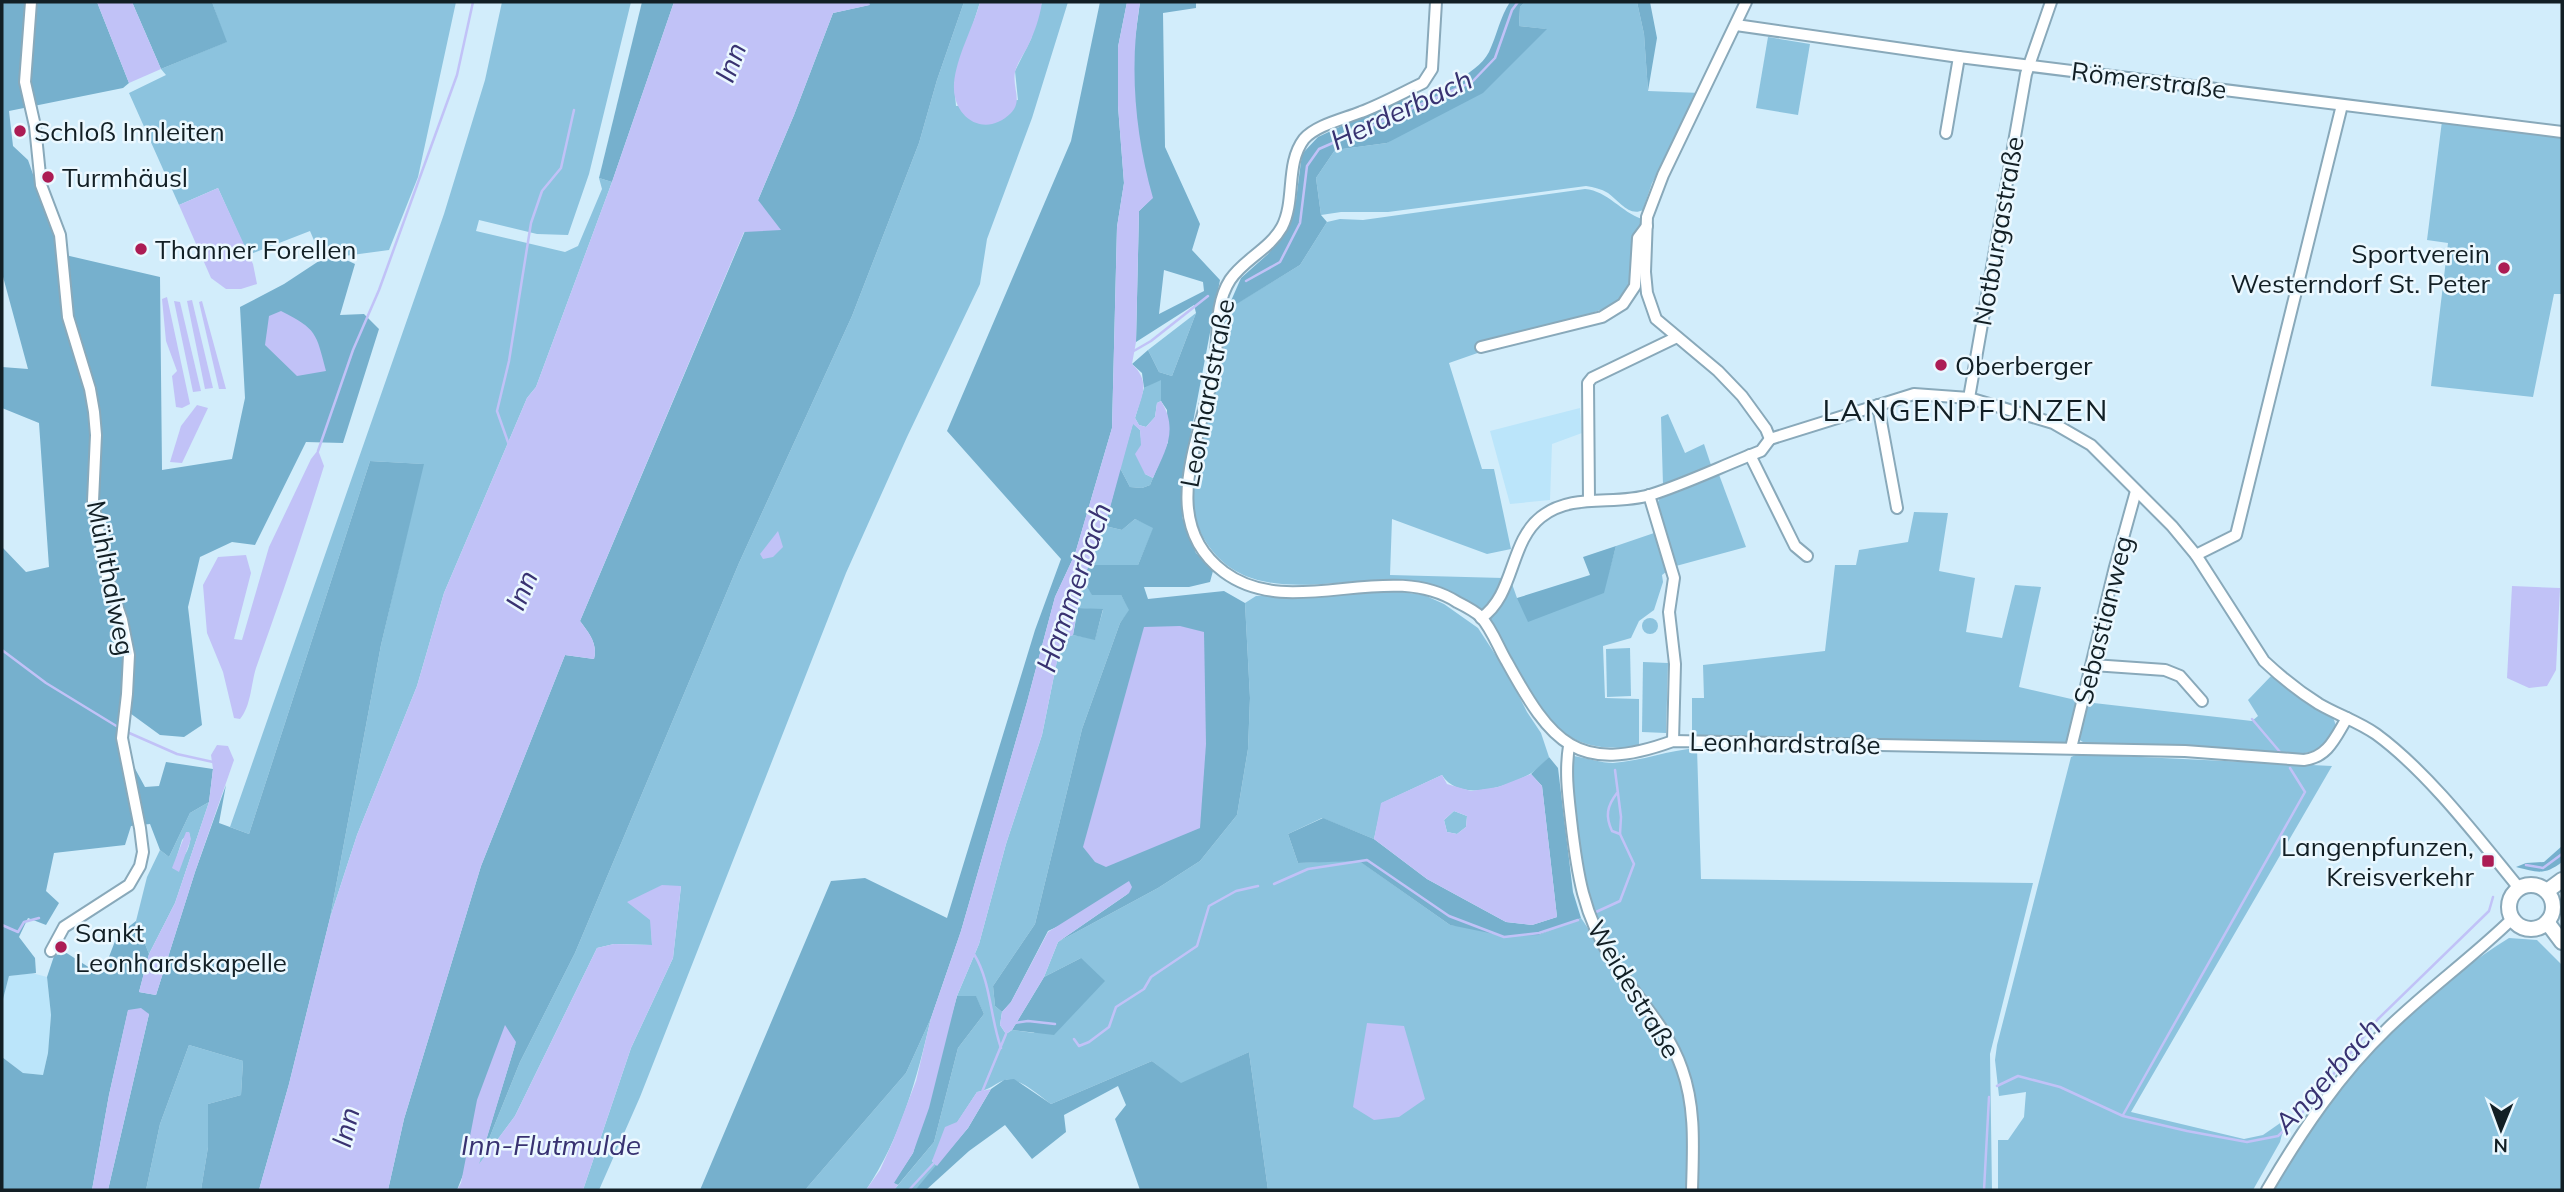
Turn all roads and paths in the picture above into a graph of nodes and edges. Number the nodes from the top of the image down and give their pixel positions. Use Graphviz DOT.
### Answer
graph roads {
  1 [pos="31,2"];
  2 [pos="1436,2"];
  3 [pos="1746,2"];
  4 [pos="2051,2"];
  5 [pos="1736,25"];
  6 [pos="1959,57"];
  7 [pos="2029,65"];
  8 [pos="2342,105"];
  9 [pos="2562,132"];
  10 [pos="1946,133"];
  11 [pos="1647,226"];
  12 [pos="1675,338"];
  13 [pos="1481,347"];
  14 [pos="1969,398"];
  15 [pos="1878,405"];
  16 [pos="1770,439"];
  17 [pos="1750,456"];
  18 [pos="2136,491"];
  19 [pos="1649,495"];
  20 [pos="1589,499"];
  21 [pos="1897,508"];
  22 [pos="2196,555"];
  23 [pos="1807,556"];
  24 [pos="1481,618"];
  25 [pos="2093,665"];
  26 [pos="2202,701"];
  27 [pos="2347,718"];
  28 [pos="1673,741"];
  29 [pos="1569,746"];
  30 [pos="2071,748"];
  31 [pos="2562,880"];
  32 [pos="2519,888"];
  33 [pos="2547,891"];
  34 [pos="2512,919"];
  35 [pos="2547,922"];
  36 [pos="2562,942"];
  37 [pos="51,951"];
  38 [pos="1692,1190"];
  39 [pos="2267,1190"];
  1 -- 37 [label="street, Mühlthalweg"];
  2 -- 24 [label="street, Leonhardstraße"];
  3 -- 5 [label="street"];
  4 -- 7 [label="street, Notburgastraße"];
  5 -- 6 [label="street, Römerstraße"];
  5 -- 11 [label="street"];
  6 -- 7 [label="street, Römerstraße"];
  6 -- 10 [label="street"];
  7 -- 8 [label="street, Römerstraße"];
  7 -- 14 [label="street, Notburgastraße"];
  8 -- 9 [label="street, Römerstraße"];
  8 -- 22 [label="street"];
  11 -- 12 [label="street"];
  11 -- 13 [label="street"];
  12 -- 16 [label="street"];
  12 -- 20 [label="street"];
  14 -- 15 [label="street"];
  14 -- 18 [label="street"];
  15 -- 16 [label="street"];
  15 -- 21 [label="street"];
  16 -- 17 [label="street"];
  17 -- 19 [label="street"];
  17 -- 23 [label="street"];
  18 -- 22 [label="street"];
  18 -- 25 [label="street, Sebastianweg"];
  19 -- 20 [label="street"];
  19 -- 28 [label="street"];
  20 -- 24 [label="street"];
  22 -- 27 [label="street"];
  24 -- 29 [label="street, Leonhardstraße"];
  25 -- 26 [label="street"];
  25 -- 30 [label="street, Sebastianweg"];
  27 -- 30 [label="street, Leonhardstraße"];
  27 -- 32 [label="street"];
  28 -- 29 [label="street, Leonhardstraße"];
  28 -- 30 [label="street, Leonhardstraße"];
  29 -- 38 [label="street, Weidestraße"];
  31 -- 33 [label="main road"];
  32 -- 33 [label="main road"];
  32 -- 34 [label="main road"];
  33 -- 35 [label="main road"];
  34 -- 35 [label="main road"];
  34 -- 39 [label="street"];
  35 -- 36 [label="main road"];
}
